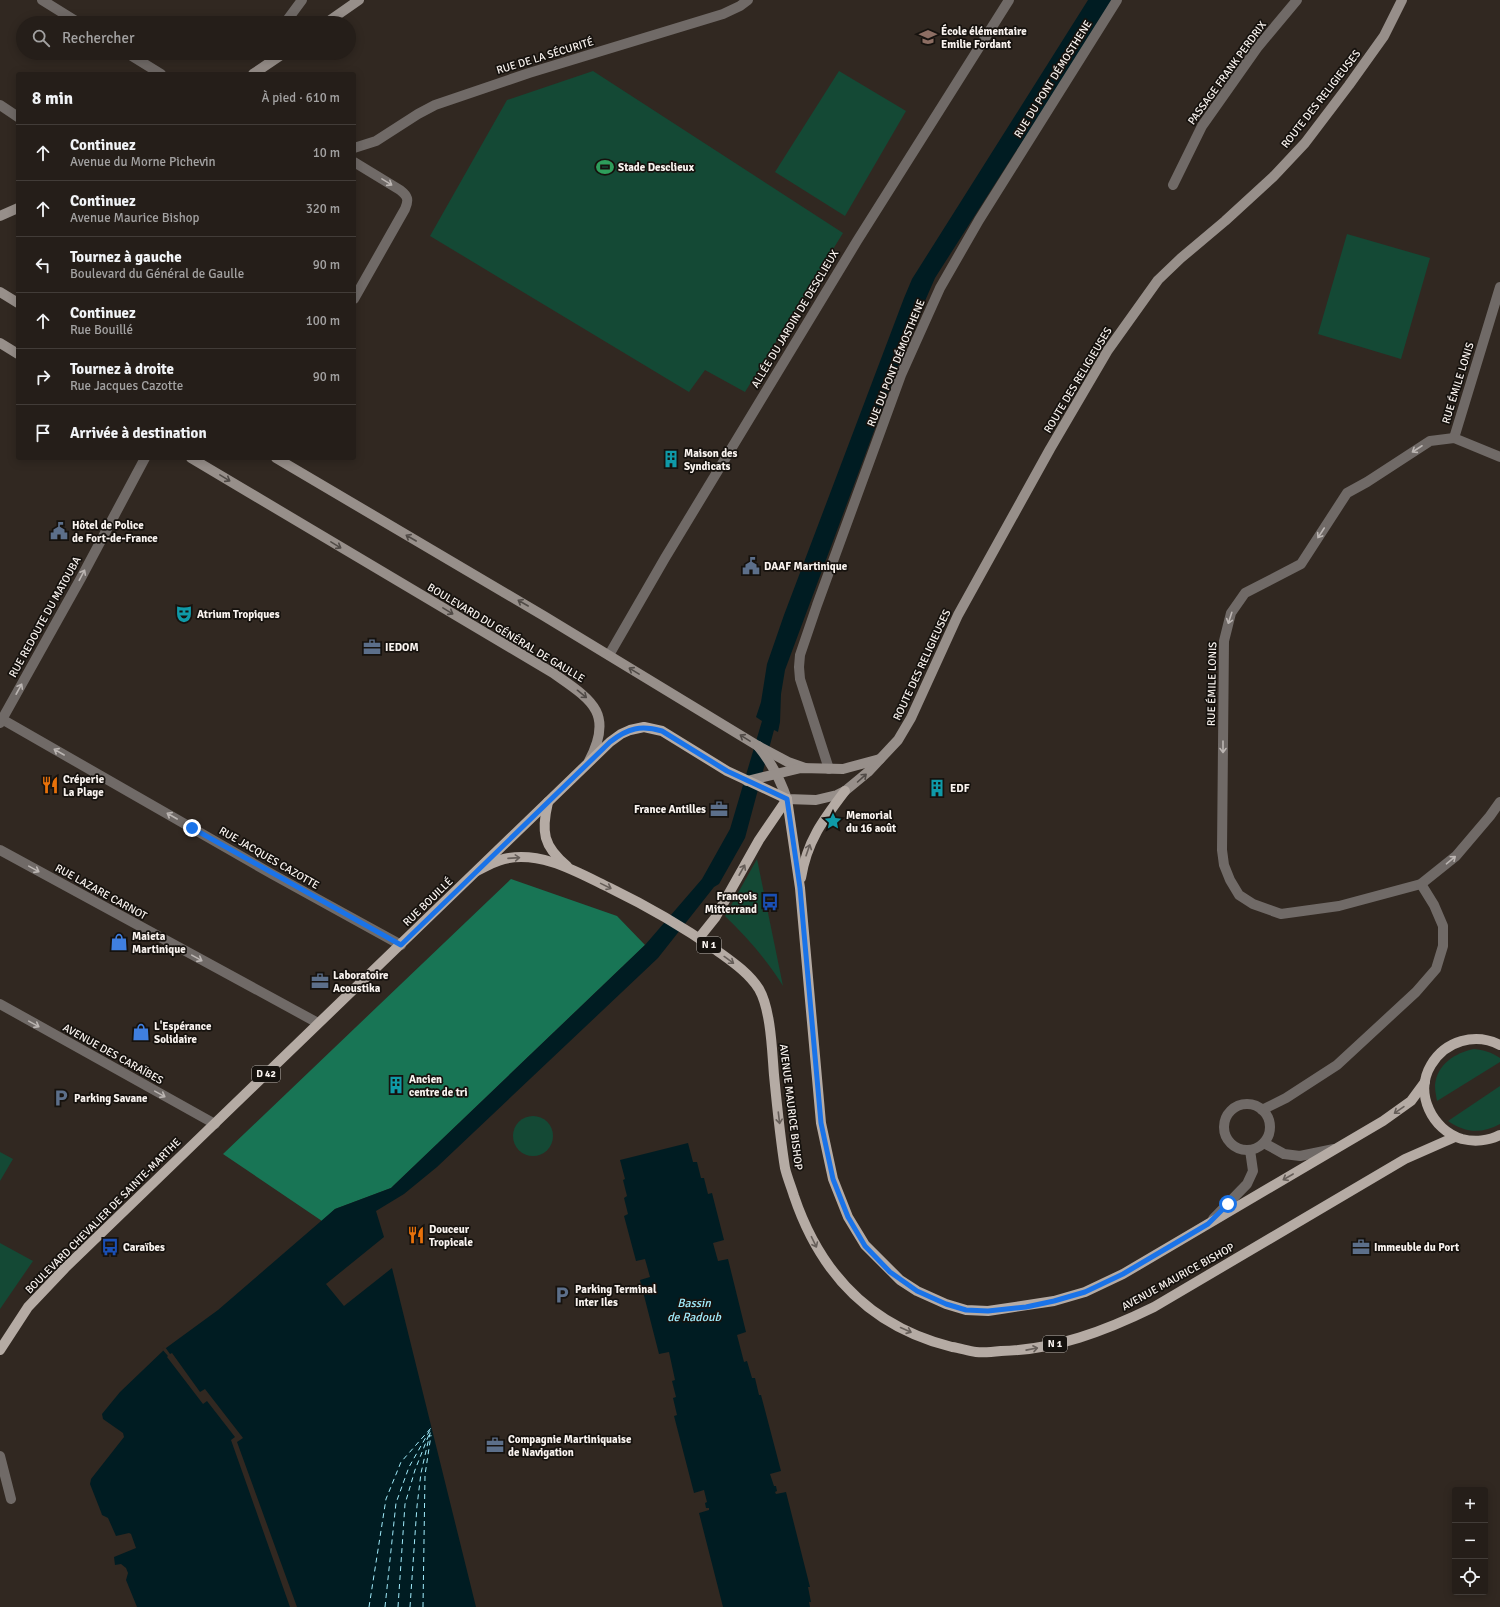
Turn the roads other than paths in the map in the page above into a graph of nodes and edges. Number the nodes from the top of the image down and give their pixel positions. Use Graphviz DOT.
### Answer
graph roads {
  1 [pos="42,0"];
  2 [pos="302,0"];
  3 [pos="359,0"];
  4 [pos="748,0"];
  5 [pos="1009,0"];
  6 [pos="1118,0"];
  7 [pos="1297,0"];
  8 [pos="1402,0"];
  9 [pos="68,16"];
  10 [pos="290,16"];
  11 [pos="336,16"];
  12 [pos="138,60"];
  13 [pos="272,60"];
  14 [pos="158,72"];
  15 [pos="256,72"];
  16 [pos="0,106"];
  17 [pos="16,116"];
  18 [pos="356,147"];
  19 [pos="356,163"];
  20 [pos="1173,185"];
  21 [pos="16,209"];
  22 [pos="0,216"];
  23 [pos="1500,287"];
  24 [pos="0,292"];
  25 [pos="356,295"];
  26 [pos="16,302"];
  27 [pos="0,343"];
  28 [pos="16,353"];
  29 [pos="1454,438"];
  30 [pos="1500,457"];
  31 [pos="144,460"];
  32 [pos="194,460"];
  33 [pos="279,460"];
  34 [pos="609,655"];
  35 [pos="1,720"];
  36 [pos="758,746"];
  37 [pos="880,760"];
  38 [pos="588,763"];
  39 [pos="805,768"];
  40 [pos="829,769"];
  41 [pos="777,773"];
  42 [pos="747,781"];
  43 [pos="845,791"];
  44 [pos="787,799"];
  45 [pos="548,802"];
  46 [pos="1500,802"];
  47 [pos="0,850"];
  48 [pos="571,869"];
  49 [pos="477,870"];
  50 [pos="1421,884"];
  51 [pos="800,888"];
  52 [pos="699,938"];
  53 [pos="401,945"];
  54 [pos="0,1004"];
  55 [pos="318,1023"];
  56 [pos="1500,1037"];
  57 [pos="1487,1040"];
  58 [pos="1500,1045"];
  59 [pos="1425,1082"];
  60 [pos="1262,1110"];
  61 [pos="214,1124"];
  62 [pos="1499,1136"];
  63 [pos="1455,1137"];
  64 [pos="1264,1143"];
  65 [pos="1338,1148"];
  66 [pos="1250,1150"];
  67 [pos="1208,1224"];
  68 [pos="0,1350"];
  69 [pos="0,1456"];
  70 [pos="0,1483"];
  1 -- 9 [label="street"];
  2 -- 10 [label="street"];
  3 -- 11 [label="main road"];
  4 -- 18 [label="street, RUE DE LA SÉCURITÉ"];
  5 -- 34 [label="street, ALLÉE DU JARDIN DE DESCLIEUX"];
  6 -- 40 [label="street, RUE DU PONT DÉMOSTHENE"];
  7 -- 20 [label="street, PASSAGE FRANK PERDRIX"];
  8 -- 37 [label="main road, ROUTE DES RELIGIEUSES"];
  12 -- 14 [label="street"];
  13 -- 15 [label="main road"];
  16 -- 17 [label="street"];
  19 -- 25 [label="street, one-way"];
  21 -- 22 [label="main road"];
  23 -- 29 [label="street, RUE ÉMILE LONIS"];
  24 -- 26 [label="main road"];
  27 -- 28 [label="main road"];
  29 -- 30 [label="street"];
  29 -- 50 [label="street, RUE ÉMILE LONIS, one-way"];
  35 -- 31 [label="street, RUE REDOUTE DU MATOUBA, one-way"];
  32 -- 38 [label="main road, BOULEVARD DU GÉNÉRAL DE GAULLE, one-way"];
  34 -- 33 [label="main road, one-way"];
  36 -- 34 [label="main road, one-way"];
  53 -- 35 [label="street, RUE JACQUES CAZOTTE, one-way"];
  36 -- 39 [label="main road"];
  36 -- 41 [label="main road"];
  37 -- 40 [label="main road"];
  43 -- 37 [label="main road, one-way"];
  38 -- 42 [label="main road"];
  38 -- 45 [label="main road, RUE BOUILLÉ / D 42"];
  39 -- 40 [label="main road"];
  39 -- 41 [label="main road"];
  41 -- 42 [label="main road"];
  41 -- 44 [label="main road"];
  42 -- 44 [label="main road"];
  43 -- 44 [label="main road"];
  51 -- 43 [label="main road, one-way"];
  44 -- 51 [label="main road"];
  52 -- 44 [label="main road, one-way"];
  45 -- 48 [label="main road, AVENUE MAURICE BISHOP / N 1"];
  45 -- 49 [label="main road, RUE BOUILLÉ / D 42"];
  50 -- 46 [label="street, one-way"];
  47 -- 55 [label="street, RUE LAZARE CARNOT, one-way"];
  49 -- 48 [label="main road, AVENUE MAURICE BISHOP / N 1, one-way"];
  48 -- 52 [label="main road, AVENUE MAURICE BISHOP / N 1, one-way"];
  49 -- 53 [label="main road, RUE BOUILLÉ / D 42"];
  50 -- 60 [label="street"];
  51 -- 67 [label="main road"];
  52 -- 63 [label="main road, AVENUE MAURICE BISHOP / N 1, one-way"];
  53 -- 55 [label="main road, RUE BOUILLÉ / D 42"];
  54 -- 61 [label="street, AVENUE DES CARAÏBES, one-way"];
  55 -- 61 [label="main road, RUE BOUILLÉ / D 42"];
  56 -- 57 [label="main road"];
  57 -- 58 [label="main road"];
  57 -- 59 [label="main road"];
  59 -- 63 [label="main road"];
  59 -- 65 [label="main road, one-way"];
  60 -- 64 [label="street"];
  60 -- 66 [label="street"];
  61 -- 68 [label="main road, BOULEVARD CHEVALIER DE SAINTE-MARTHE / D 42"];
  62 -- 63 [label="main road"];
  64 -- 65 [label="street"];
  64 -- 66 [label="street"];
  65 -- 67 [label="main road, one-way"];
  66 -- 67 [label="street"];
  69 -- 70 [label="street"];
}
